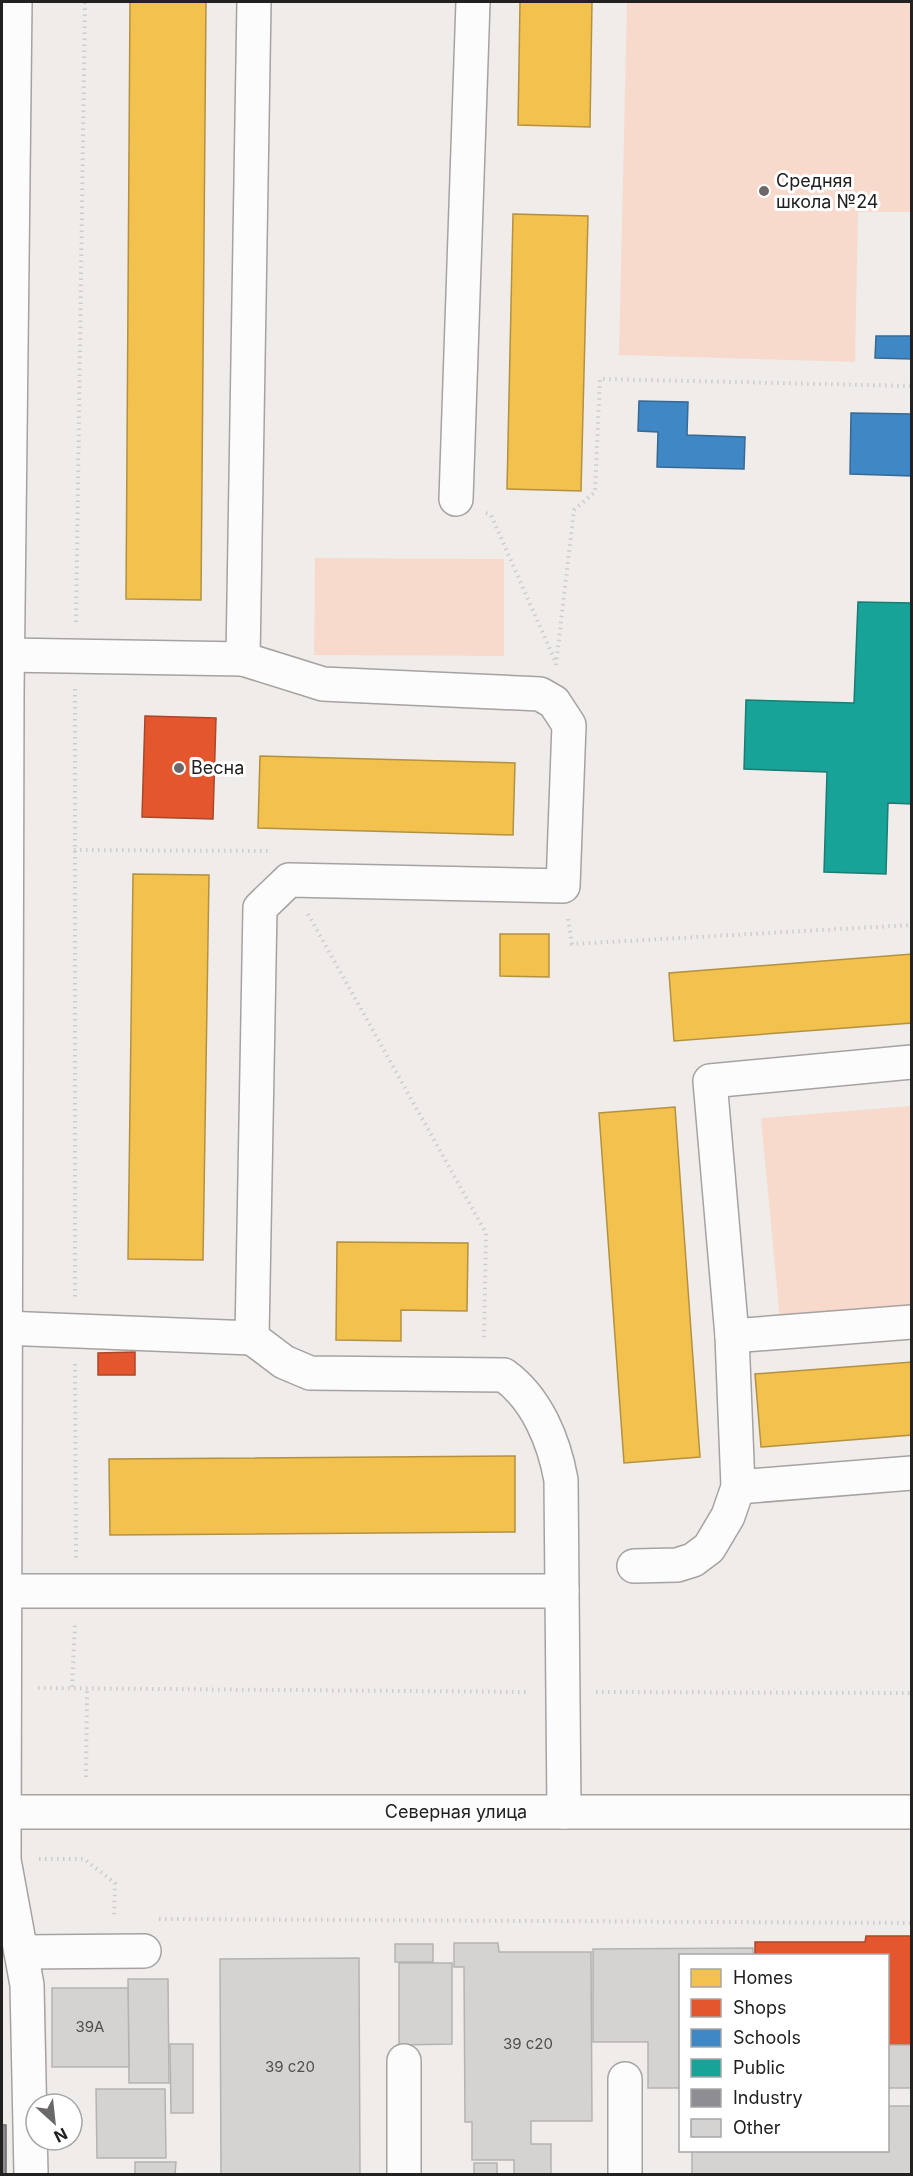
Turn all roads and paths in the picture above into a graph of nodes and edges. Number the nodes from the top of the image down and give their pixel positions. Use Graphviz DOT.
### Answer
graph roads {
  1 [pos="15,2"];
  2 [pos="85,2"];
  3 [pos="254,2"];
  4 [pos="473,2"];
  5 [pos="912,386"];
  6 [pos="456,499"];
  7 [pos="5,592"];
  8 [pos="7,655"];
  9 [pos="75,656"];
  10 [pos="243,659"];
  11 [pos="556,665"];
  12 [pos="4,695"];
  13 [pos="554,702"];
  14 [pos="289,880"];
  15 [pos="563,885"];
  16 [pos="912,925"];
  17 [pos="912,1062"];
  18 [pos="3,1275"];
  19 [pos="912,1322"];
  20 [pos="4,1328"];
  21 [pos="75,1330"];
  22 [pos="732,1336"];
  23 [pos="252,1338"];
  24 [pos="484,1376"];
  25 [pos="912,1473"];
  26 [pos="738,1487"];
  27 [pos="634,1566"];
  28 [pos="3,1591"];
  29 [pos="562,1591"];
  30 [pos="76,1592"];
  31 [pos="4,1688"];
  32 [pos="72,1688"];
  33 [pos="87,1688"];
  34 [pos="564,1692"];
  35 [pos="912,1693"];
  36 [pos="3,1812"];
  37 [pos="85,1812"];
  38 [pos="564,1812"];
  39 [pos="912,1812"];
  40 [pos="84,1859"];
  41 [pos="4,1860"];
  42 [pos="7,1910"];
  43 [pos="124,1919"];
  44 [pos="157,1919"];
  45 [pos="912,1923"];
  46 [pos="144,1951"];
  47 [pos="21,1952"];
  48 [pos="404,2061"];
  49 [pos="625,2079"];
  50 [pos="31,2175"];
  51 [pos="404,2175"];
  52 [pos="626,2175"];
  1 -- 7 [label="street"];
  2 -- 9 [label="path"];
  3 -- 10 [label="street"];
  4 -- 6 [label="street"];
  5 -- 11 [label="path"];
  6 -- 11 [label="path"];
  7 -- 8 [label="street"];
  8 -- 9 [label="street"];
  8 -- 12 [label="street"];
  9 -- 10 [label="street"];
  9 -- 21 [label="path"];
  10 -- 13 [label="street"];
  11 -- 13 [label="path"];
  12 -- 18 [label="street"];
  13 -- 15 [label="street"];
  14 -- 15 [label="street"];
  14 -- 23 [label="street"];
  14 -- 24 [label="path"];
  15 -- 16 [label="path"];
  17 -- 22 [label="street"];
  18 -- 20 [label="street"];
  19 -- 22 [label="street"];
  20 -- 21 [label="street"];
  20 -- 28 [label="street"];
  21 -- 23 [label="street"];
  21 -- 30 [label="path"];
  22 -- 26 [label="street"];
  23 -- 24 [label="street"];
  24 -- 29 [label="street"];
  25 -- 26 [label="street"];
  26 -- 27 [label="street"];
  28 -- 30 [label="street"];
  28 -- 31 [label="street"];
  29 -- 30 [label="street"];
  29 -- 34 [label="street"];
  30 -- 32 [label="path"];
  31 -- 32 [label="path"];
  31 -- 36 [label="street"];
  32 -- 33 [label="path"];
  33 -- 34 [label="path"];
  33 -- 37 [label="path"];
  34 -- 35 [label="path"];
  34 -- 38 [label="street"];
  36 -- 37 [label="street, Северная улица"];
  36 -- 41 [label="street"];
  37 -- 38 [label="street, Северная улица"];
  37 -- 40 [label="path"];
  38 -- 39 [label="street, Северная улица"];
  40 -- 41 [label="path"];
  40 -- 43 [label="path"];
  41 -- 42 [label="street"];
  42 -- 47 [label="street"];
  44 -- 45 [label="path"];
  46 -- 47 [label="street"];
  47 -- 50 [label="street"];
  48 -- 51 [label="street"];
  49 -- 52 [label="street"];
}
